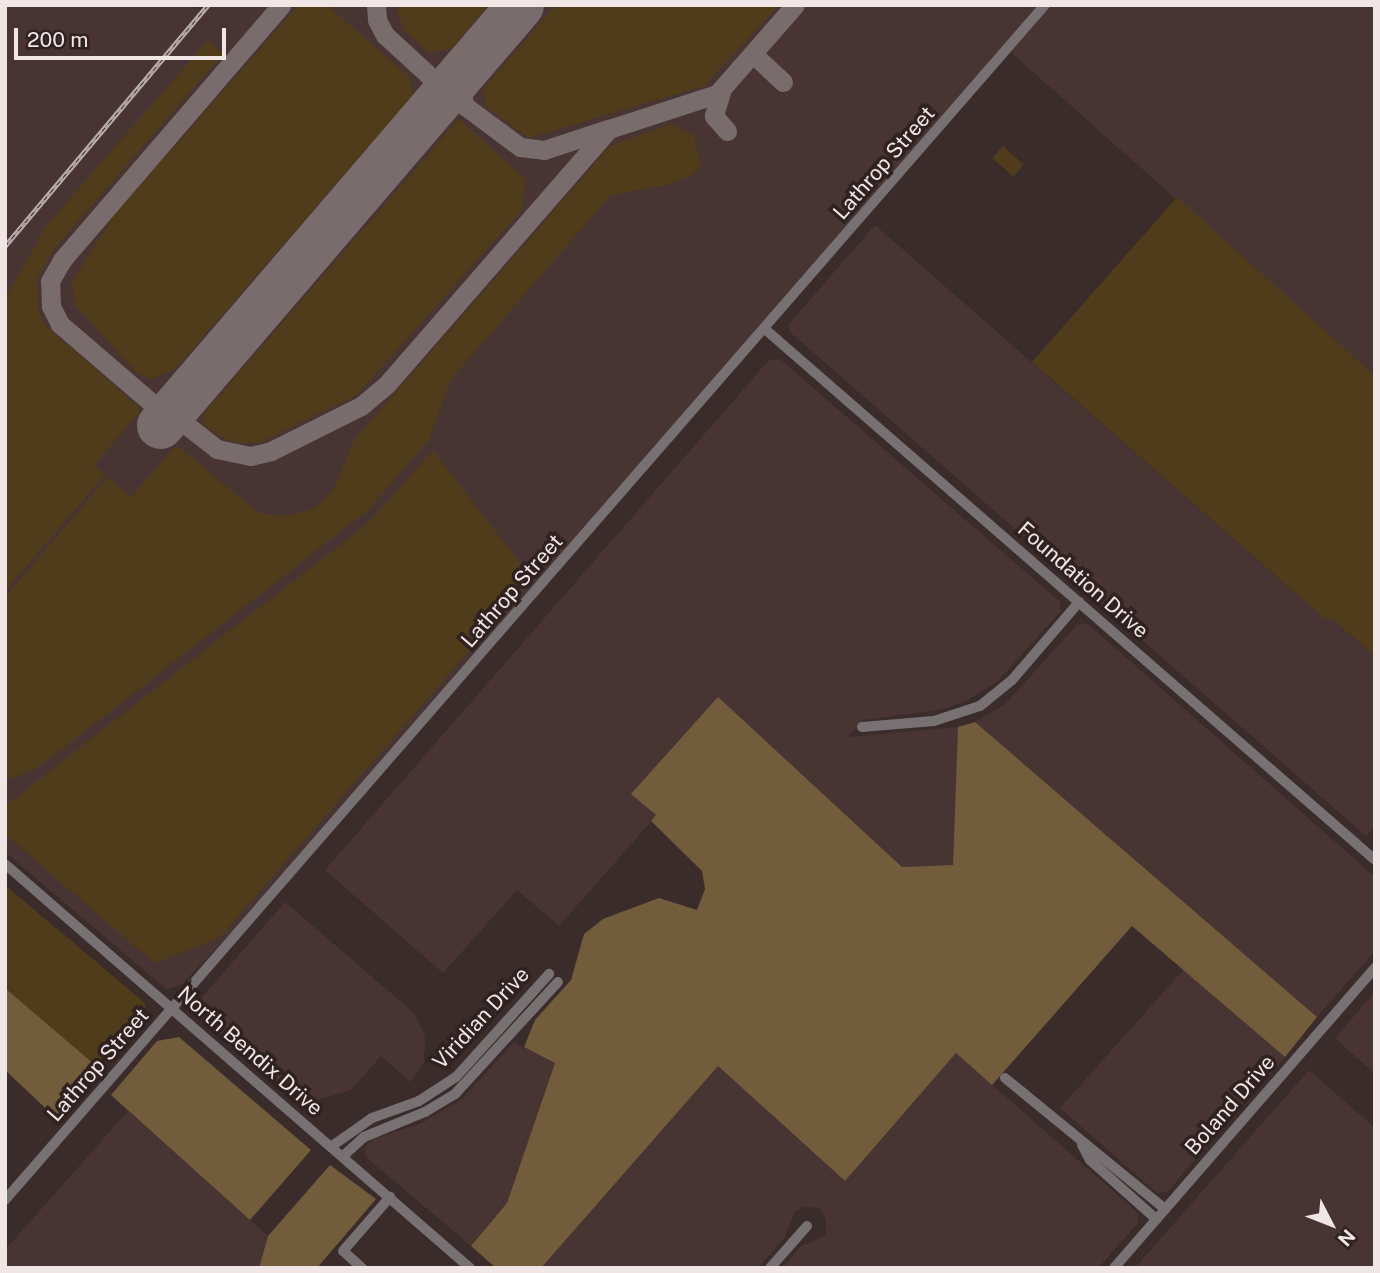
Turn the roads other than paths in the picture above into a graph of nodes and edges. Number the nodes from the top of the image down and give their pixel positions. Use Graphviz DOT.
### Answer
graph roads {
  1 [pos="1045,5"];
  2 [pos="766,330"];
  3 [pos="1079,603"];
  4 [pos="862,727"];
  5 [pos="1375,860"];
  6 [pos="5,864"];
  7 [pos="1375,968"];
  8 [pos="549,974"];
  9 [pos="558,982"];
  10 [pos="173,1009"];
  11 [pos="1005,1078"];
  12 [pos="1082,1145"];
  13 [pos="332,1146"];
  14 [pos="343,1156"];
  15 [pos="390,1197"];
  16 [pos="5,1200"];
  17 [pos="1165,1209"];
  18 [pos="1156,1219"];
  19 [pos="807,1226"];
  20 [pos="362,1268"];
  21 [pos="470,1268"];
  22 [pos="770,1268"];
  23 [pos="1114,1268"];
  1 -- 2 [label="street, Lathrop Street"];
  2 -- 3 [label="street, Foundation Drive"];
  2 -- 10 [label="street, Lathrop Street"];
  3 -- 4 [label="street"];
  3 -- 5 [label="street, Foundation Drive"];
  6 -- 10 [label="street, North Bendix Drive"];
  7 -- 17 [label="street, Boland Drive"];
  8 -- 13 [label="street, Viridian Drive"];
  9 -- 14 [label="street, Viridian Drive"];
  10 -- 13 [label="street, North Bendix Drive"];
  10 -- 16 [label="street, Lathrop Street"];
  11 -- 12 [label="street"];
  12 -- 17 [label="street"];
  12 -- 18 [label="street"];
  13 -- 14 [label="street, North Bendix Drive"];
  14 -- 15 [label="street, North Bendix Drive"];
  15 -- 20 [label="street"];
  15 -- 21 [label="street, North Bendix Drive"];
  17 -- 18 [label="street, Boland Drive"];
  18 -- 23 [label="street, Boland Drive"];
  19 -- 22 [label="street"];
}
